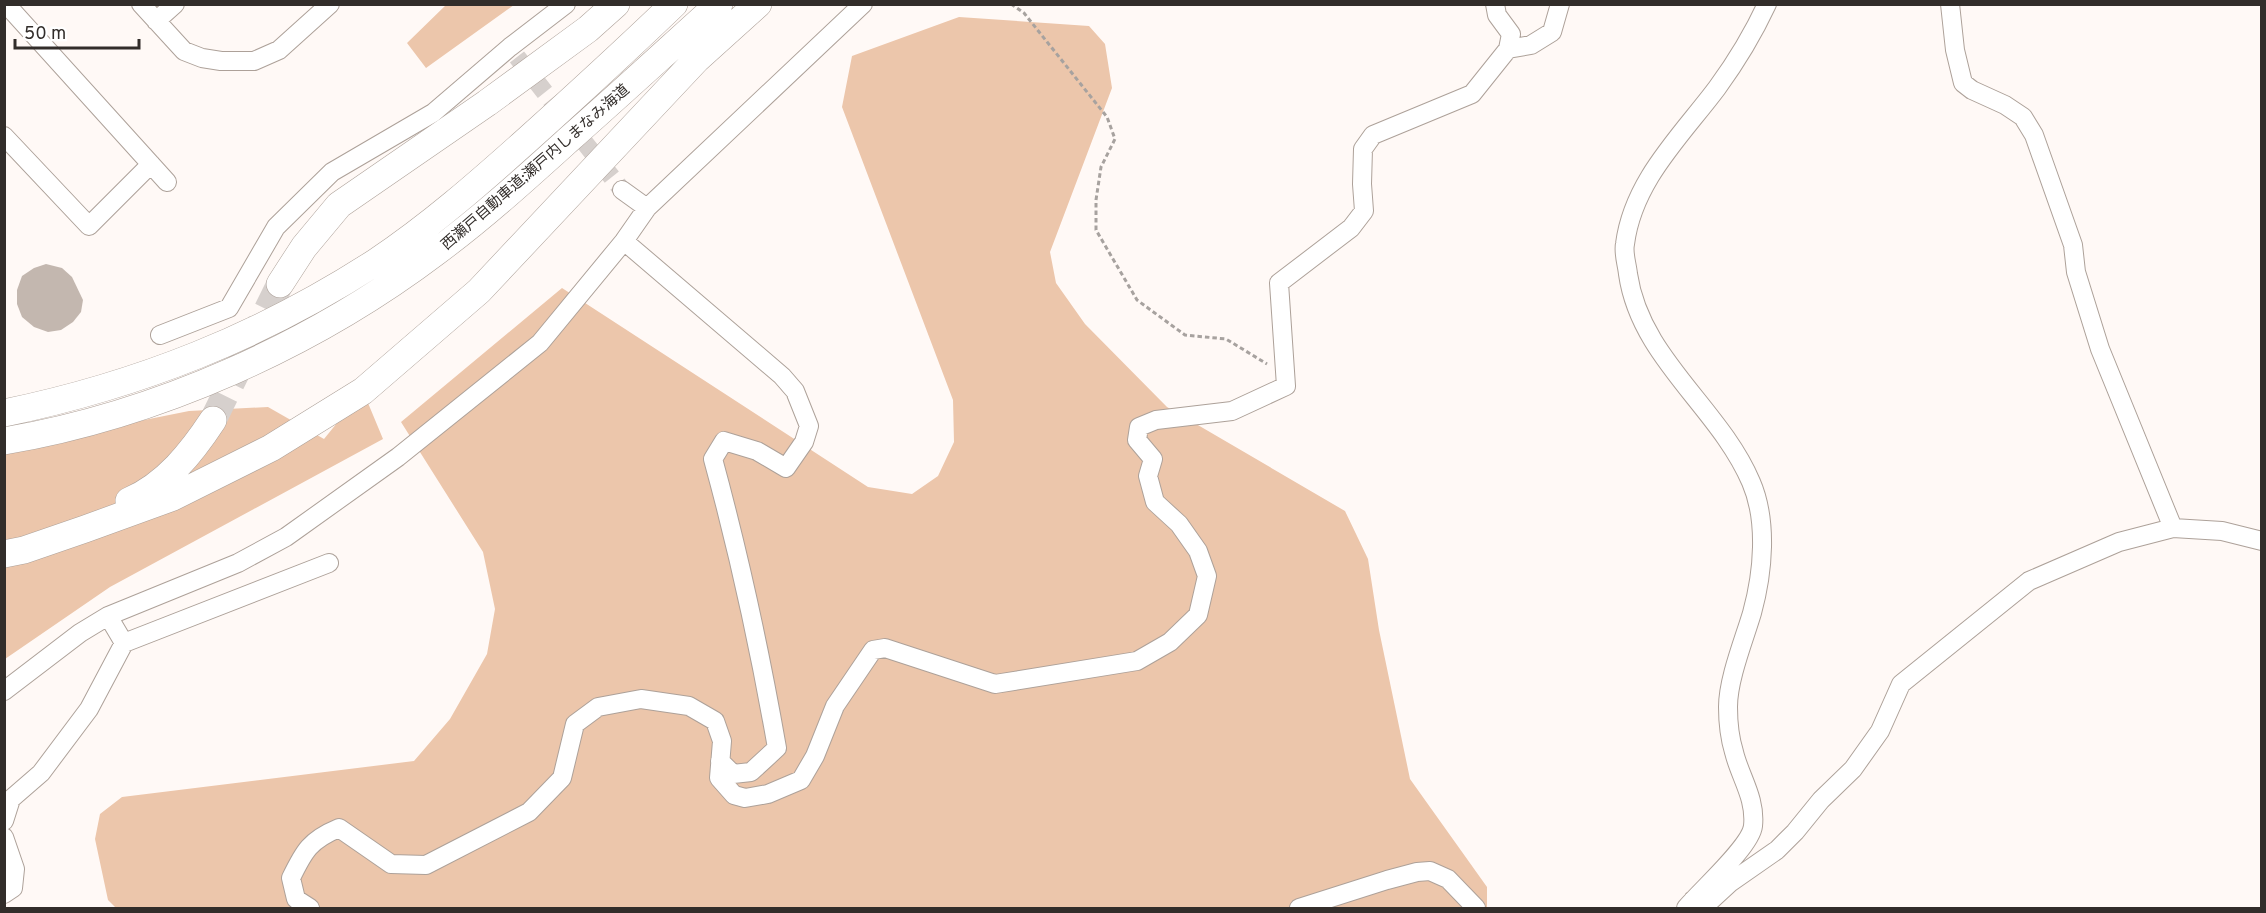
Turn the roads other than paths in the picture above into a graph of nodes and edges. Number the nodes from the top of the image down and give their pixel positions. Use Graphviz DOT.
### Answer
graph roads {
  1 [pos="6,4"];
  2 [pos="141,4"];
  3 [pos="175,4"];
  4 [pos="330,4"];
  5 [pos="566,4"];
  6 [pos="616,4"];
  7 [pos="674,4"];
  8 [pos="718,4"];
  9 [pos="758,4"];
  10 [pos="863,4"];
  11 [pos="1495,4"];
  12 [pos="1560,4"];
  13 [pos="1767,4"];
  14 [pos="1950,4"];
  15 [pos="156,21"];
  16 [pos="1508,49"];
  17 [pos="4,136"];
  18 [pos="151,164"];
  19 [pos="167,182"];
  20 [pos="622,190"];
  21 [pos="647,208"];
  22 [pos="624,241"];
  23 [pos="280,284"];
  24 [pos="160,335"];
  25 [pos="4,413"];
  26 [pos="213,420"];
  27 [pos="4,441"];
  28 [pos="2173,528"];
  29 [pos="2262,541"];
  30 [pos="4,548"];
  31 [pos="4,554"];
  32 [pos="328,563"];
  33 [pos="108,616"];
  34 [pos="124,643"];
  35 [pos="4,691"];
  36 [pos="720,761"];
  37 [pos="4,821"];
  38 [pos="4,837"];
  39 [pos="4,894"];
  40 [pos="1690,904"];
  41 [pos="310,909"];
  42 [pos="1299,909"];
  43 [pos="1476,909"];
  1 -- 18 [label="street"];
  2 -- 15 [label="street"];
  3 -- 15 [label="street"];
  4 -- 15 [label="street"];
  5 -- 24 [label="street"];
  6 -- 23 [label="highway"];
  7 -- 25 [label="highway, 西瀬戸自動車道;瀬戸内しまなみ海道"];
  8 -- 27 [label="highway, 西瀬戸自動車道;瀬戸内しまなみ海道"];
  9 -- 31 [label="highway"];
  10 -- 21 [label="street"];
  11 -- 16 [label="street"];
  12 -- 16 [label="street"];
  13 -- 40 [label="street"];
  14 -- 28 [label="street"];
  16 -- 36 [label="street"];
  17 -- 18 [label="street"];
  18 -- 19 [label="street"];
  20 -- 21 [label="street"];
  21 -- 22 [label="street"];
  22 -- 33 [label="street"];
  22 -- 36 [label="street"];
  26 -- 30 [label="highway"];
  28 -- 29 [label="street"];
  28 -- 40 [label="street"];
  32 -- 34 [label="street"];
  33 -- 34 [label="street"];
  33 -- 35 [label="street"];
  34 -- 37 [label="street"];
  36 -- 41 [label="street"];
  38 -- 39 [label="street"];
  42 -- 43 [label="street"];
}
